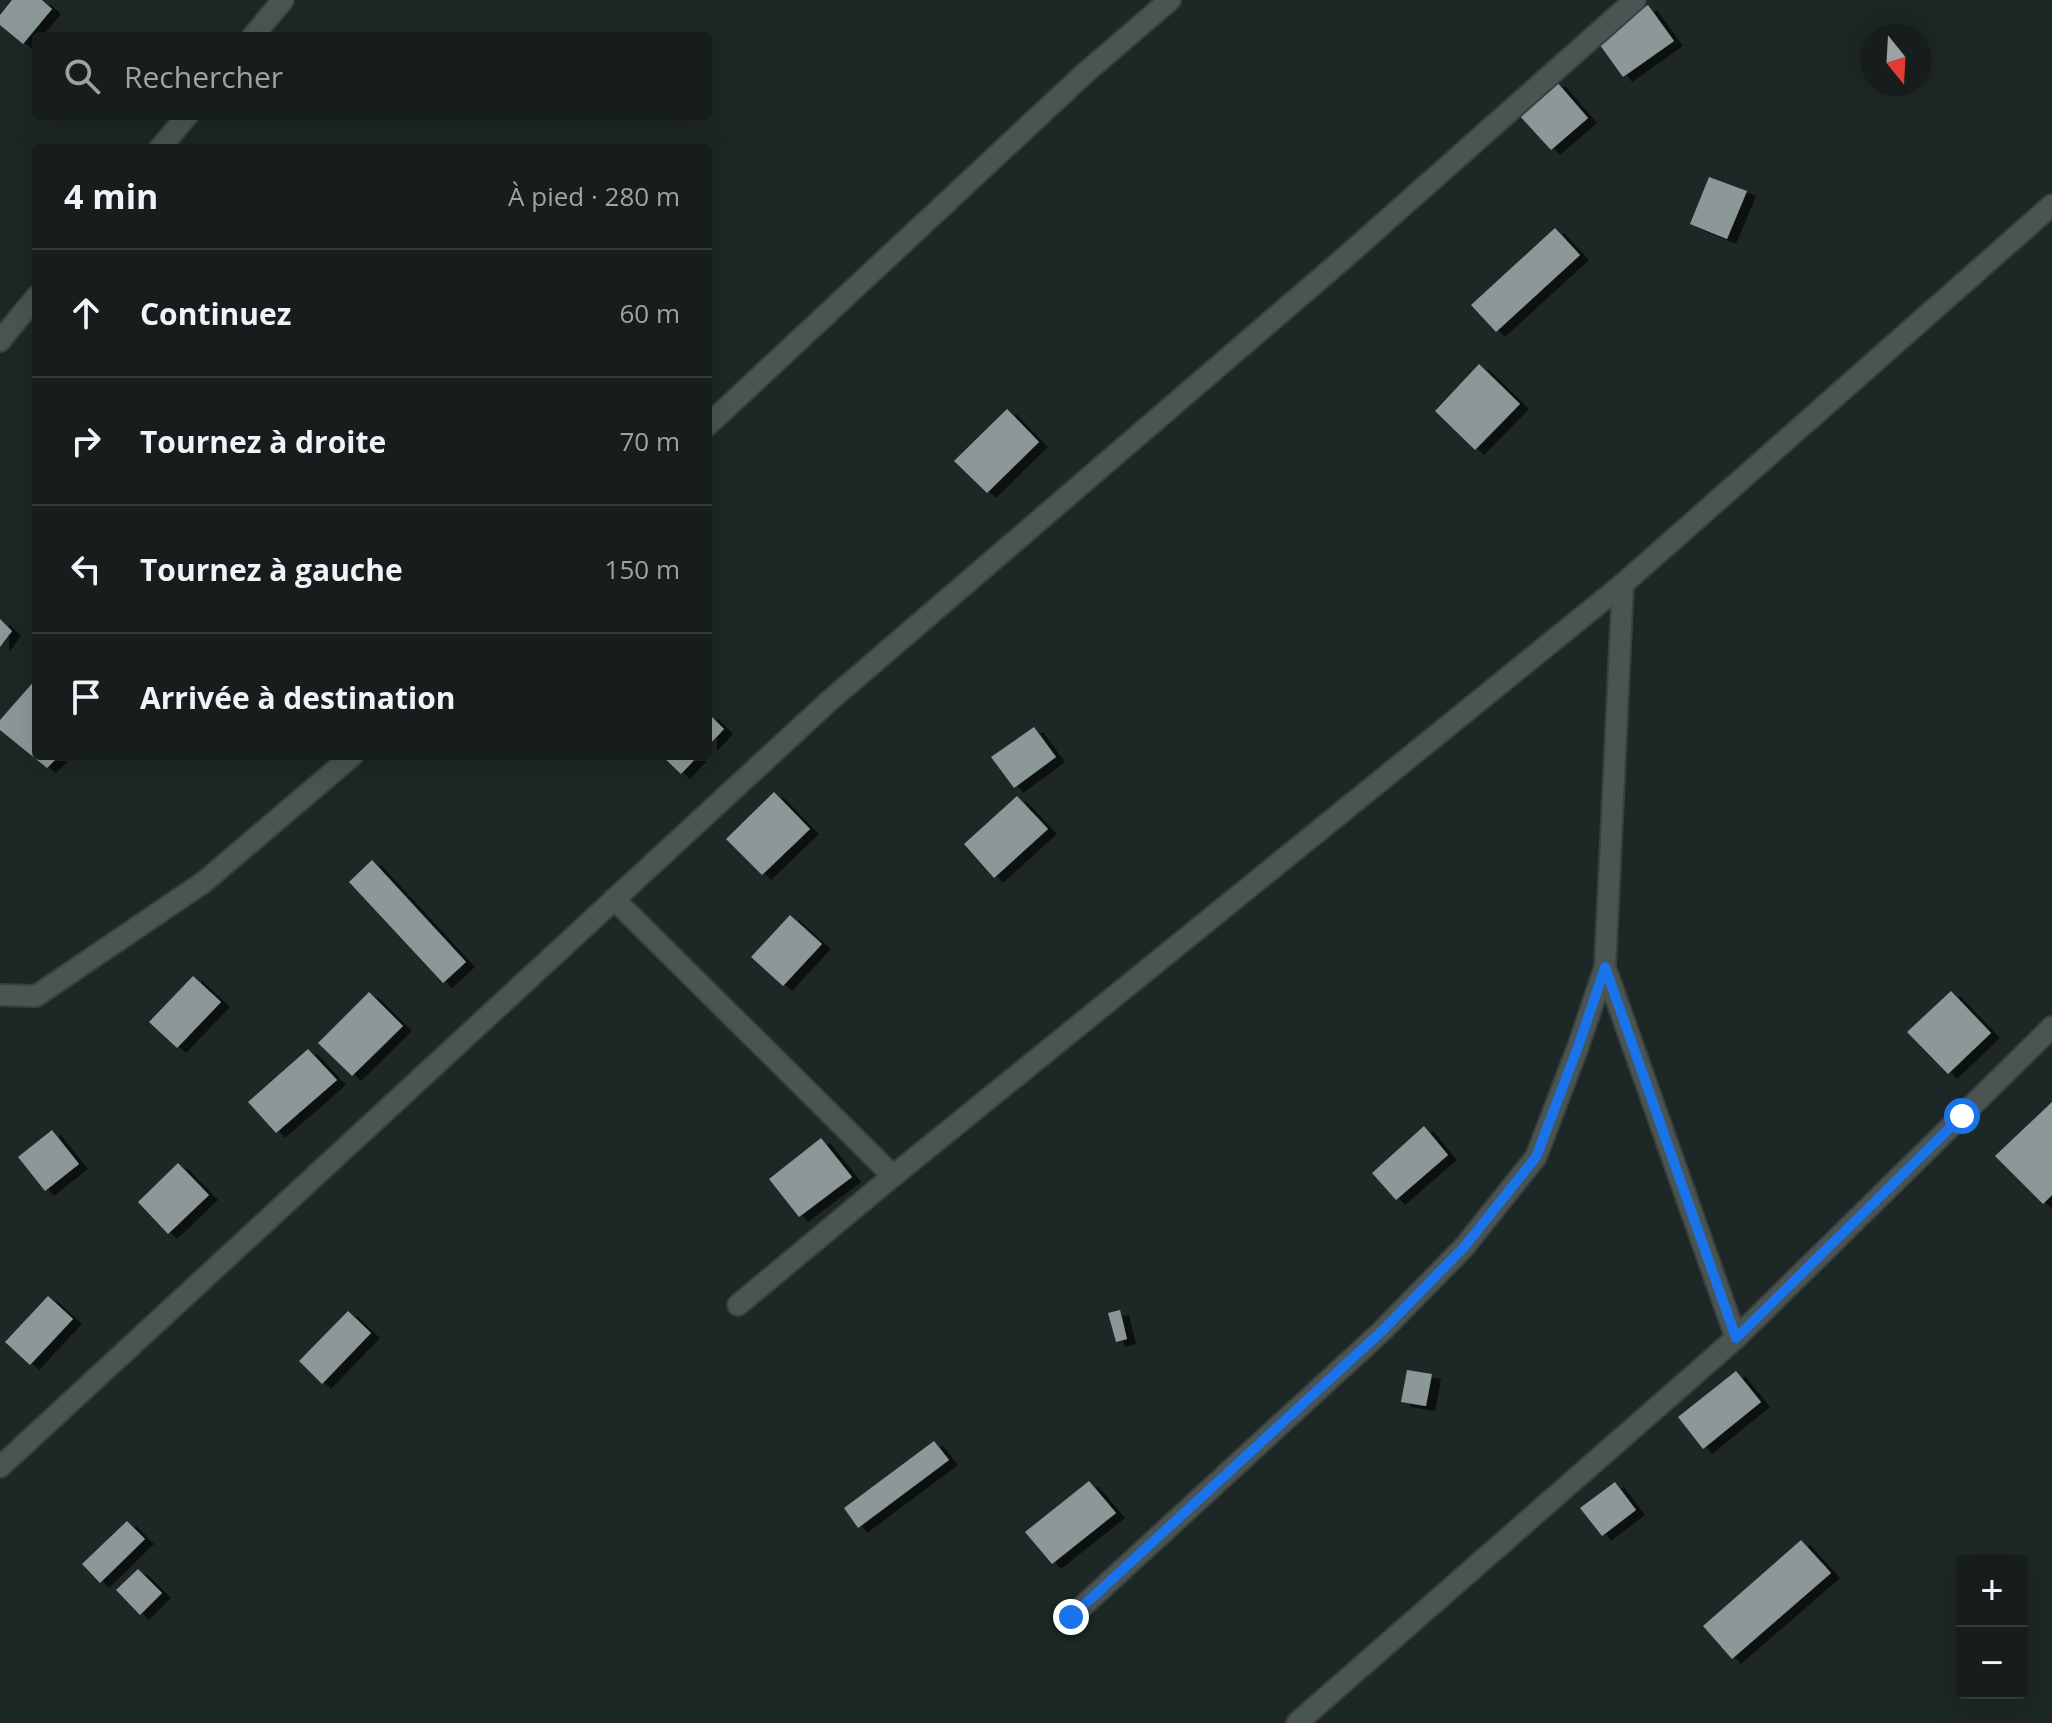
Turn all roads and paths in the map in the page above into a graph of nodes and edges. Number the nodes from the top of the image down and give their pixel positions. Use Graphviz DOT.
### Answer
graph roads {
  1 [pos="283,0"];
  2 [pos="1170,0"];
  3 [pos="1635,0"];
  4 [pos="256,32"];
  5 [pos="184,120"];
  6 [pos="163,144"];
  7 [pos="2052,205"];
  8 [pos="32,302"];
  9 [pos="0,341"];
  10 [pos="712,421"];
  11 [pos="1623,584"];
  12 [pos="347,760"];
  13 [pos="614,899"];
  14 [pos="1605,967"];
  15 [pos="0,995"];
  16 [pos="2052,1027"];
  17 [pos="893,1176"];
  18 [pos="738,1305"];
  19 [pos="1736,1338"];
  20 [pos="0,1467"];
  21 [pos="1071,1617"];
  22 [pos="1297,1723"];
  1 -- 4 [label="street"];
  2 -- 10 [label="street"];
  3 -- 13 [label="street"];
  5 -- 6 [label="street"];
  7 -- 11 [label="street"];
  8 -- 9 [label="street"];
  11 -- 14 [label="street"];
  11 -- 17 [label="street"];
  12 -- 15 [label="street"];
  13 -- 17 [label="street"];
  13 -- 20 [label="street"];
  14 -- 19 [label="street"];
  14 -- 21 [label="street"];
  16 -- 19 [label="street"];
  17 -- 18 [label="street"];
  19 -- 22 [label="street"];
}
